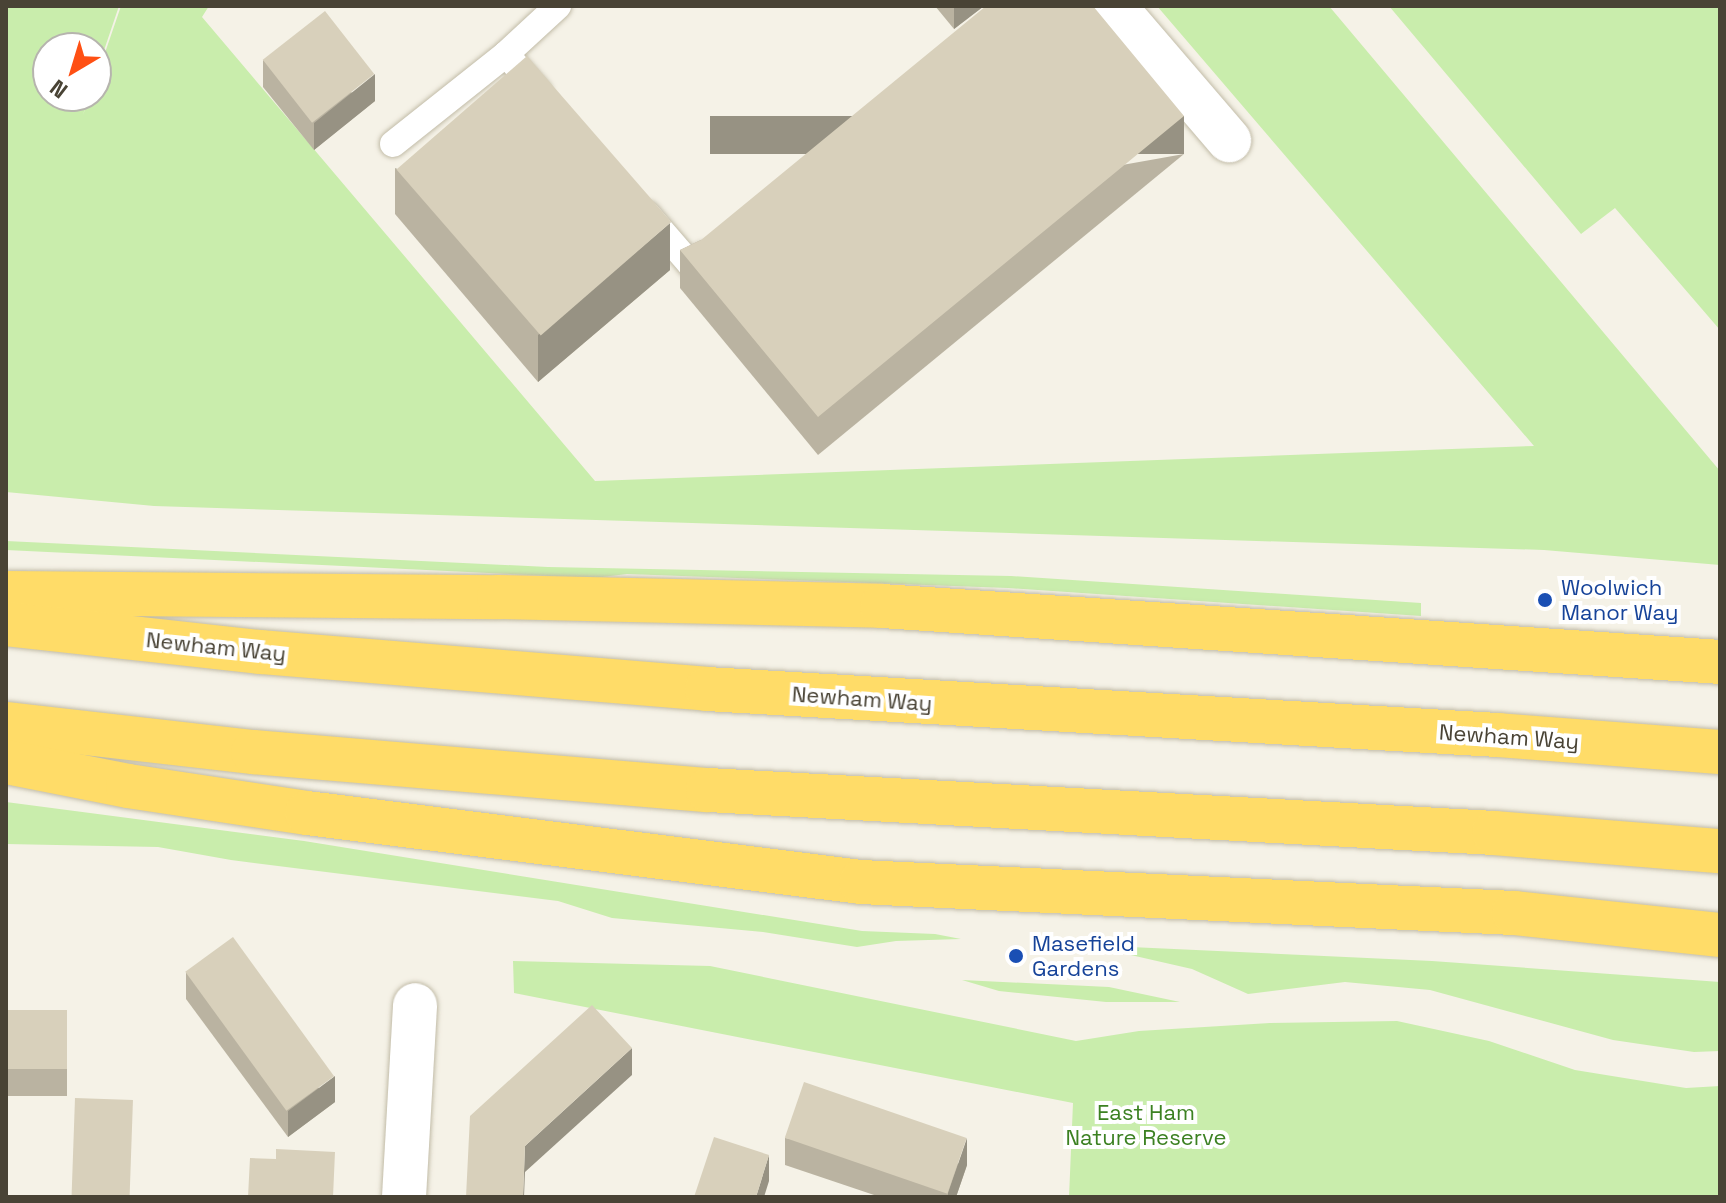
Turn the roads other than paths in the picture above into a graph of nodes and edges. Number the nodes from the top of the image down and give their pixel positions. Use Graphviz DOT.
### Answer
graph roads {
  1 [pos="558,6"];
  2 [pos="1114,6"];
  3 [pos="506,54"];
  4 [pos="557,112"];
  5 [pos="1229,140"];
  6 [pos="393,144"];
  7 [pos="629,195"];
  8 [pos="728,235"];
  9 [pos="6,593"];
  10 [pos="6,624"];
  11 [pos="1720,662"];
  12 [pos="6,724"];
  13 [pos="1720,752"];
  14 [pos="6,762"];
  15 [pos="1720,851"];
  16 [pos="1720,935"];
  17 [pos="415,1005"];
  18 [pos="404,1197"];
  1 -- 3 [label="lane"];
  2 -- 5 [label="street"];
  3 -- 4 [label="lane"];
  3 -- 6 [label="lane"];
  7 -- 8 [label="lane"];
  9 -- 11 [label="highway"];
  10 -- 13 [label="highway, Newham Way"];
  12 -- 15 [label="highway"];
  14 -- 16 [label="highway"];
  17 -- 18 [label="street"];
}
